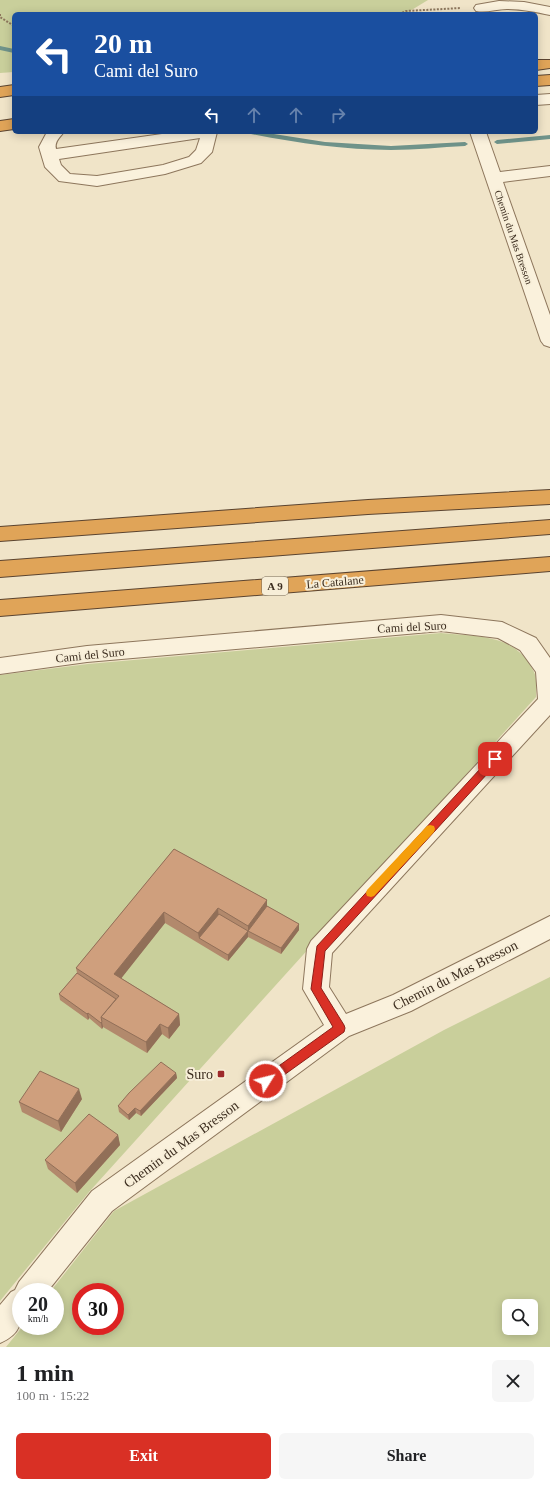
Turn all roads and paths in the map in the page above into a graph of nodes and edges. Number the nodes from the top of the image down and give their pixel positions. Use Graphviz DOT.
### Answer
graph roads {
  1 [pos="481,8"];
  2 [pos="550,11"];
  3 [pos="404,12"];
  4 [pos="0,14"];
  5 [pos="12,25"];
  6 [pos="550,64"];
  7 [pos="538,65"];
  8 [pos="550,80"];
  9 [pos="538,81"];
  10 [pos="12,90"];
  11 [pos="0,92"];
  12 [pos="550,99"];
  13 [pos="538,100"];
  14 [pos="12,124"];
  15 [pos="0,126"];
  16 [pos="54,134"];
  17 [pos="195,134"];
  18 [pos="208,134"];
  19 [pos="479,134"];
  20 [pos="50,155"];
  21 [pos="550,171"];
  22 [pos="494,178"];
  23 [pos="550,342"];
  24 [pos="550,496"];
  25 [pos="550,527"];
  26 [pos="0,534"];
  27 [pos="550,564"];
  28 [pos="0,569"];
  29 [pos="0,608"];
  30 [pos="0,666"];
  31 [pos="550,927"];
  32 [pos="340,1028"];
  33 [pos="36,1283"];
  34 [pos="12,1313"];
  35 [pos="0,1328"];
  1 -- 2 [label="street"];
  1 -- 3 [label="path"];
  4 -- 5 [label="path"];
  6 -- 7 [label="highway"];
  8 -- 9 [label="highway"];
  10 -- 11 [label="highway"];
  12 -- 13 [label="street"];
  14 -- 15 [label="highway"];
  16 -- 20 [label="street"];
  17 -- 20 [label="street"];
  18 -- 20 [label="street"];
  19 -- 22 [label="street, Chemin du Mas Bresson"];
  21 -- 22 [label="street"];
  22 -- 23 [label="street, Chemin du Mas Bresson"];
  24 -- 26 [label="highway"];
  25 -- 28 [label="highway"];
  27 -- 29 [label="highway, La Catalane / A 9"];
  30 -- 32 [label="street, Cami del Suro"];
  31 -- 32 [label="street, Chemin du Mas Bresson"];
  32 -- 33 [label="street, Chemin du Mas Bresson"];
  34 -- 35 [label="street"];
}
